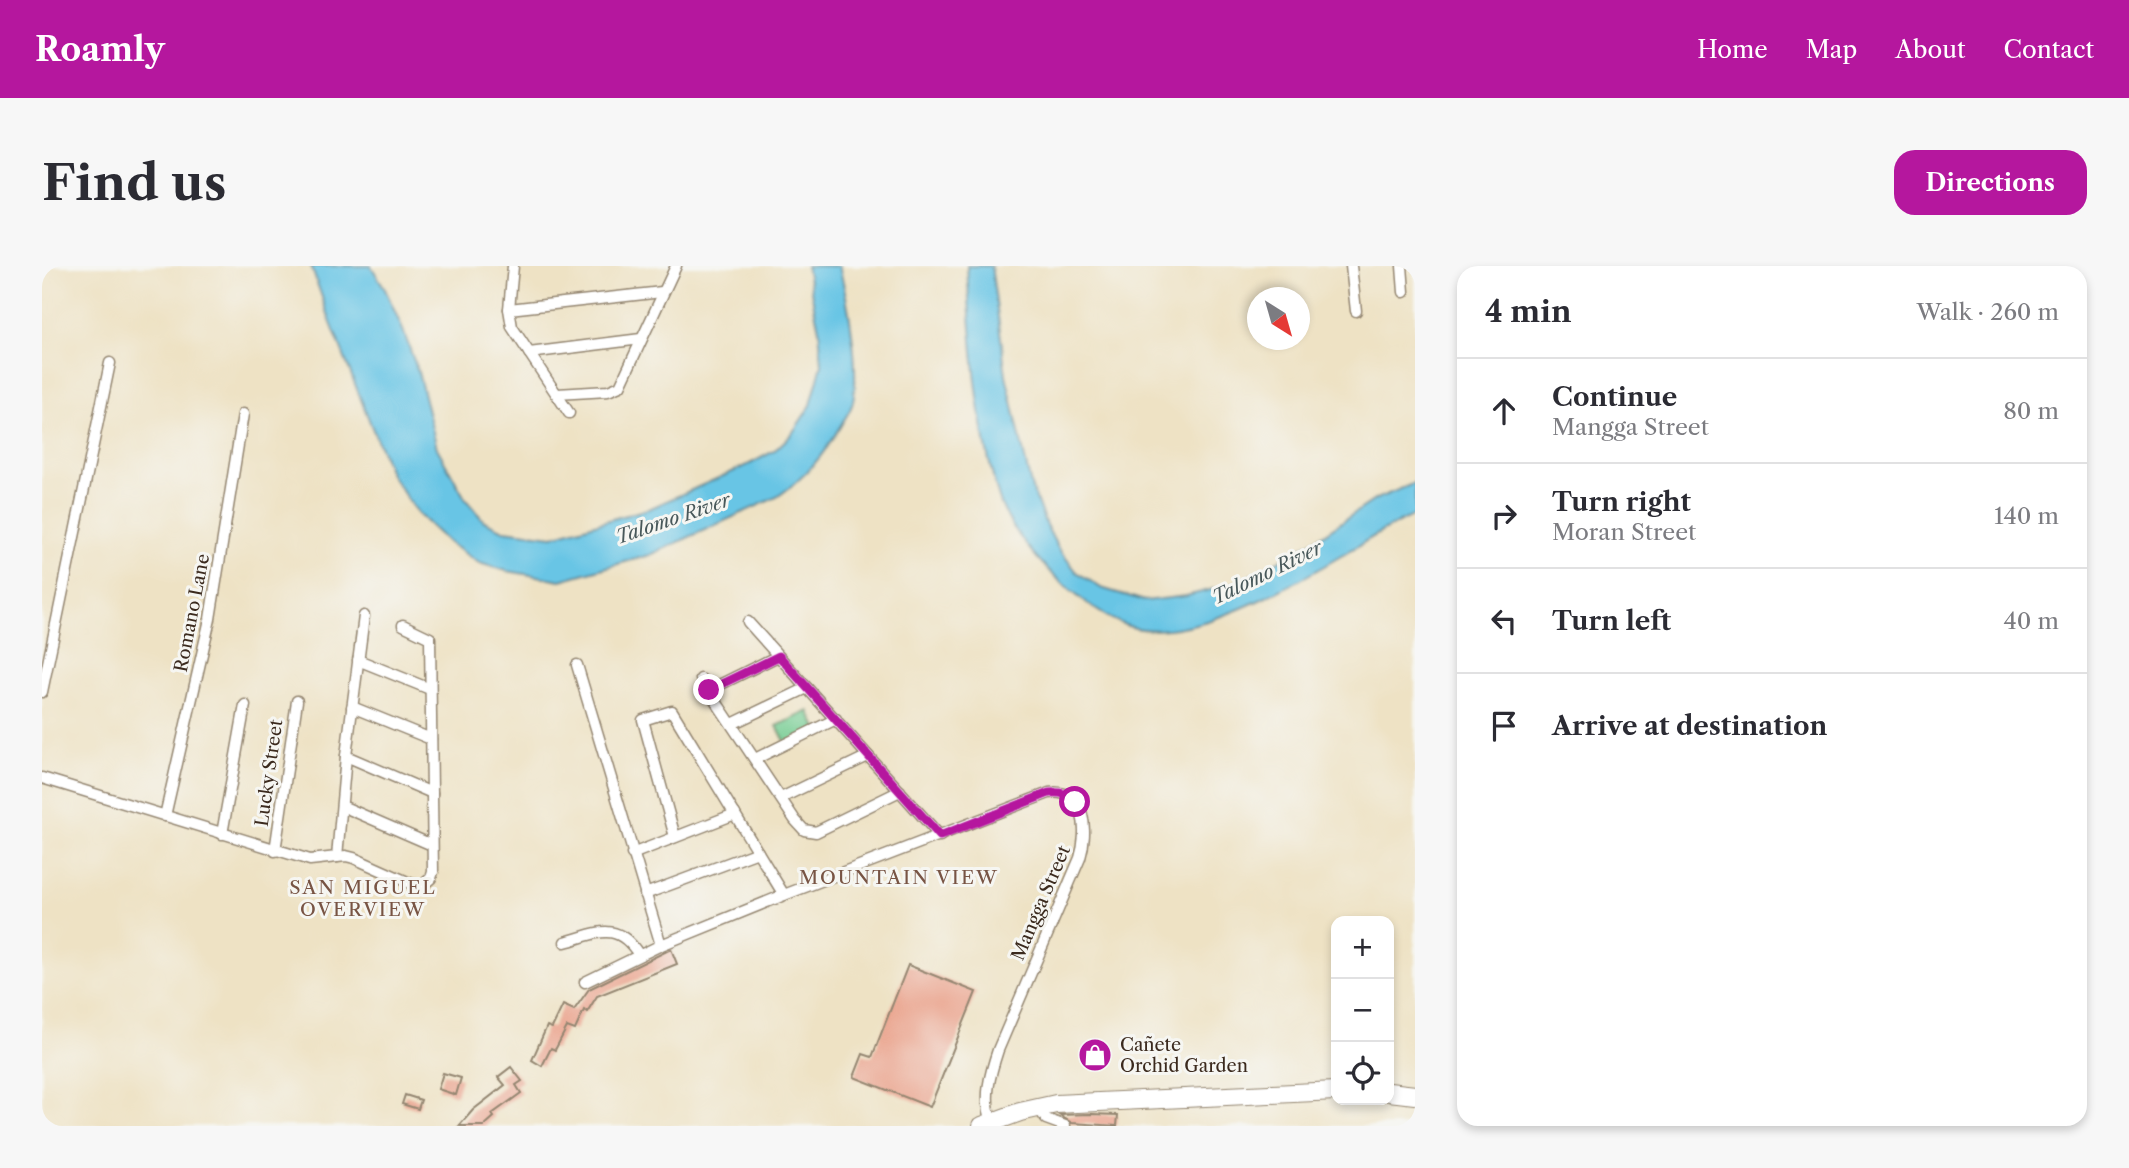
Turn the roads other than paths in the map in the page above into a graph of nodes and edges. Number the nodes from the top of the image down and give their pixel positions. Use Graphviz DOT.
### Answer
graph roads {
  1 [pos="513,266"];
  2 [pos="676,266"];
  3 [pos="1351,266"];
  4 [pos="1402,266"];
  5 [pos="662,292"];
  6 [pos="1404,292"];
  7 [pos="509,309"];
  8 [pos="1356,311"];
  9 [pos="642,339"];
  10 [pos="529,353"];
  11 [pos="110,363"];
  12 [pos="557,394"];
  13 [pos="243,414"];
  14 [pos="569,414"];
  15 [pos="364,616"];
  16 [pos="748,622"];
  17 [pos="403,625"];
  18 [pos="779,656"];
  19 [pos="358,660"];
  20 [pos="577,665"];
  21 [pos="701,679"];
  22 [pos="807,688"];
  23 [pos="430,689"];
  24 [pos="709,690"];
  25 [pos="42,691"];
  26 [pos="297,701"];
  27 [pos="245,705"];
  28 [pos="352,707"];
  29 [pos="836,719"];
  30 [pos="732,724"];
  31 [pos="431,739"];
  32 [pos="868,755"];
  33 [pos="346,756"];
  34 [pos="755,759"];
  35 [pos="42,778"];
  36 [pos="900,791"];
  37 [pos="432,793"];
  38 [pos="781,798"];
  39 [pos="342,806"];
  40 [pos="735,814"];
  41 [pos="164,816"];
  42 [pos="222,834"];
  43 [pos="940,836"];
  44 [pos="675,837"];
  45 [pos="432,845"];
  46 [pos="275,851"];
  47 [pos="758,852"];
  48 [pos="632,854"];
  49 [pos="337,857"];
  50 [pos="645,894"];
  51 [pos="784,895"];
  52 [pos="565,942"];
  53 [pos="661,945"];
  54 [pos="639,955"];
  55 [pos="586,982"];
  56 [pos="1331,1091"];
  57 [pos="1394,1093"];
  58 [pos="1415,1095"];
  59 [pos="1038,1107"];
  60 [pos="987,1124"];
  61 [pos="1065,1126"];
  1 -- 7 [label="street"];
  2 -- 5 [label="street"];
  3 -- 8 [label="street"];
  4 -- 6 [label="street"];
  5 -- 7 [label="street"];
  5 -- 9 [label="street"];
  7 -- 10 [label="street"];
  9 -- 10 [label="street"];
  9 -- 12 [label="street"];
  10 -- 12 [label="street"];
  11 -- 25 [label="street"];
  12 -- 14 [label="street"];
  13 -- 41 [label="street, Romano Lane"];
  15 -- 19 [label="street"];
  16 -- 18 [label="street"];
  17 -- 23 [label="street"];
  18 -- 22 [label="street"];
  18 -- 24 [label="street"];
  19 -- 23 [label="street"];
  19 -- 28 [label="street"];
  20 -- 48 [label="street"];
  21 -- 24 [label="street"];
  22 -- 29 [label="street"];
  22 -- 30 [label="street"];
  23 -- 31 [label="street"];
  24 -- 30 [label="street"];
  26 -- 46 [label="street, Lucky Street"];
  27 -- 42 [label="street"];
  28 -- 31 [label="street"];
  28 -- 33 [label="street"];
  29 -- 32 [label="street"];
  29 -- 34 [label="street"];
  30 -- 34 [label="street"];
  31 -- 37 [label="street"];
  32 -- 36 [label="street"];
  32 -- 38 [label="street"];
  33 -- 37 [label="street"];
  33 -- 39 [label="street"];
  34 -- 38 [label="street"];
  35 -- 41 [label="street"];
  36 -- 38 [label="street"];
  36 -- 43 [label="street"];
  37 -- 45 [label="street"];
  39 -- 45 [label="street"];
  39 -- 49 [label="street"];
  40 -- 44 [label="street"];
  40 -- 44 [label="street"];
  40 -- 47 [label="street"];
  41 -- 42 [label="street"];
  42 -- 46 [label="street"];
  43 -- 51 [label="street, Mangga Street"];
  43 -- 60 [label="street, Mangga Street"];
  44 -- 48 [label="street"];
  45 -- 49 [label="street"];
  46 -- 49 [label="street"];
  47 -- 50 [label="street"];
  47 -- 51 [label="street"];
  48 -- 50 [label="street"];
  50 -- 53 [label="street"];
  51 -- 53 [label="street, Mangga Street"];
  52 -- 54 [label="street"];
  53 -- 54 [label="street, Mangga Street"];
  54 -- 55 [label="street, Mangga Street"];
  56 -- 59 [label="main road"];
  57 -- 58 [label="main road"];
  59 -- 60 [label="main road"];
  59 -- 61 [label="street"];
}
